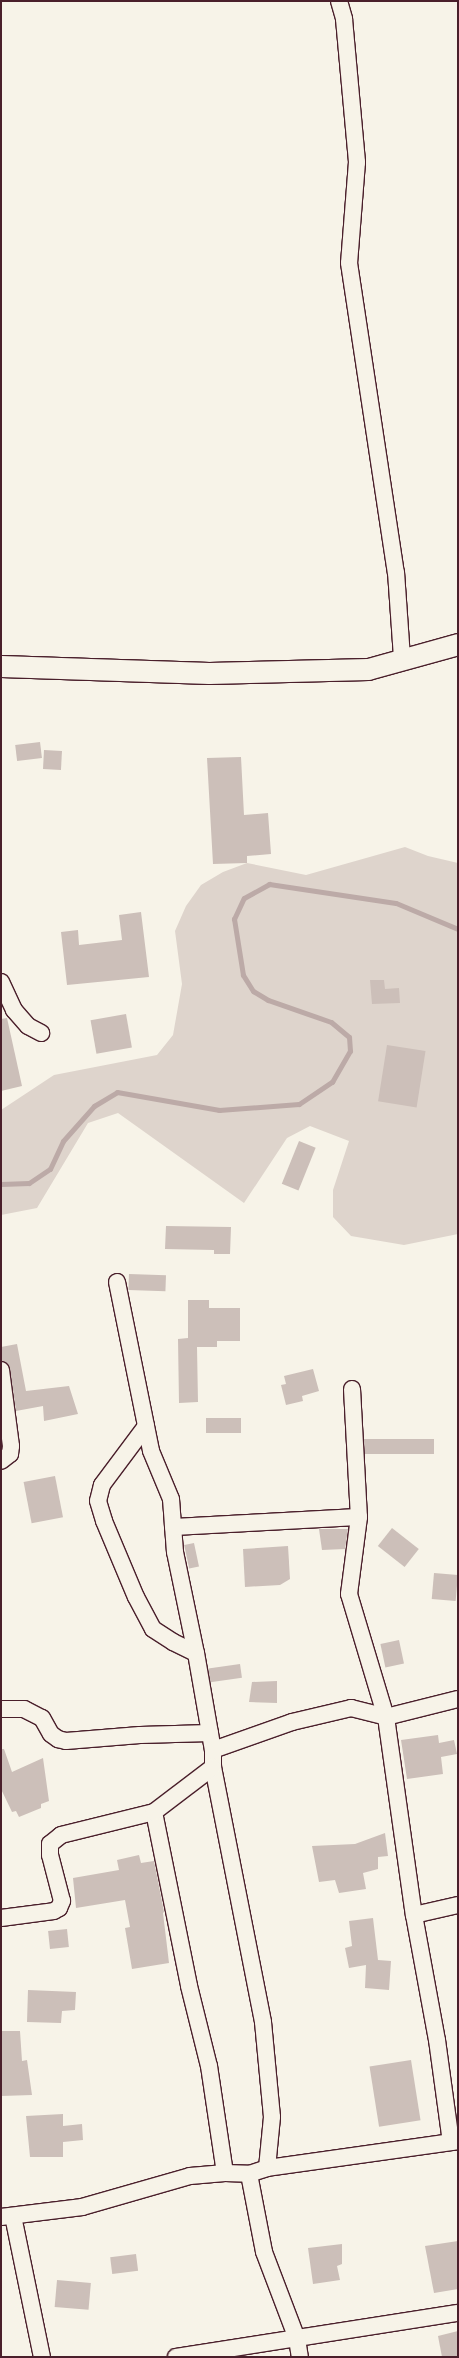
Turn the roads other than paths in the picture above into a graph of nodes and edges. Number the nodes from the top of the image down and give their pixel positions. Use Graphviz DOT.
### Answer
graph roads {
  1 [pos="339,1"];
  2 [pos="458,644"];
  3 [pos="402,658"];
  4 [pos="1,666"];
  5 [pos="1,982"];
  6 [pos="40,1033"];
  7 [pos="117,1282"];
  8 [pos="1,1370"];
  9 [pos="352,1389"];
  10 [pos="146,1426"];
  11 [pos="1,1461"];
  12 [pos="359,1517"];
  13 [pos="173,1527"];
  14 [pos="196,1653"];
  15 [pos="458,1699"];
  16 [pos="1,1709"];
  17 [pos="386,1717"];
  18 [pos="210,1734"];
  19 [pos="213,1750"];
  20 [pos="213,1767"];
  21 [pos="154,1812"];
  22 [pos="458,1905"];
  23 [pos="414,1915"];
  24 [pos="1,1918"];
  25 [pos="455,2142"];
  26 [pos="267,2168"];
  27 [pos="225,2173"];
  28 [pos="249,2174"];
  29 [pos="7,2217"];
  30 [pos="458,2313"];
  31 [pos="297,2339"];
  32 [pos="42,2357"];
  33 [pos="176,2357"];
  34 [pos="300,2357"];
  1 -- 3 [label="street"];
  2 -- 3 [label="street"];
  3 -- 4 [label="street"];
  5 -- 6 [label="street"];
  7 -- 10 [label="street"];
  8 -- 11 [label="street"];
  9 -- 12 [label="street"];
  10 -- 13 [label="street"];
  10 -- 14 [label="street"];
  12 -- 13 [label="street"];
  12 -- 17 [label="street"];
  13 -- 14 [label="street"];
  14 -- 18 [label="street"];
  15 -- 17 [label="street"];
  16 -- 18 [label="street"];
  17 -- 19 [label="street"];
  17 -- 23 [label="street"];
  18 -- 19 [label="street"];
  19 -- 20 [label="street"];
  20 -- 21 [label="street"];
  20 -- 26 [label="street"];
  21 -- 24 [label="street"];
  21 -- 27 [label="street"];
  22 -- 23 [label="street"];
  23 -- 25 [label="street"];
  25 -- 26 [label="street"];
  26 -- 28 [label="street"];
  27 -- 28 [label="street"];
  27 -- 29 [label="street"];
  28 -- 31 [label="street"];
  29 -- 32 [label="street"];
  30 -- 31 [label="street"];
  31 -- 33 [label="street"];
  31 -- 34 [label="street"];
}
